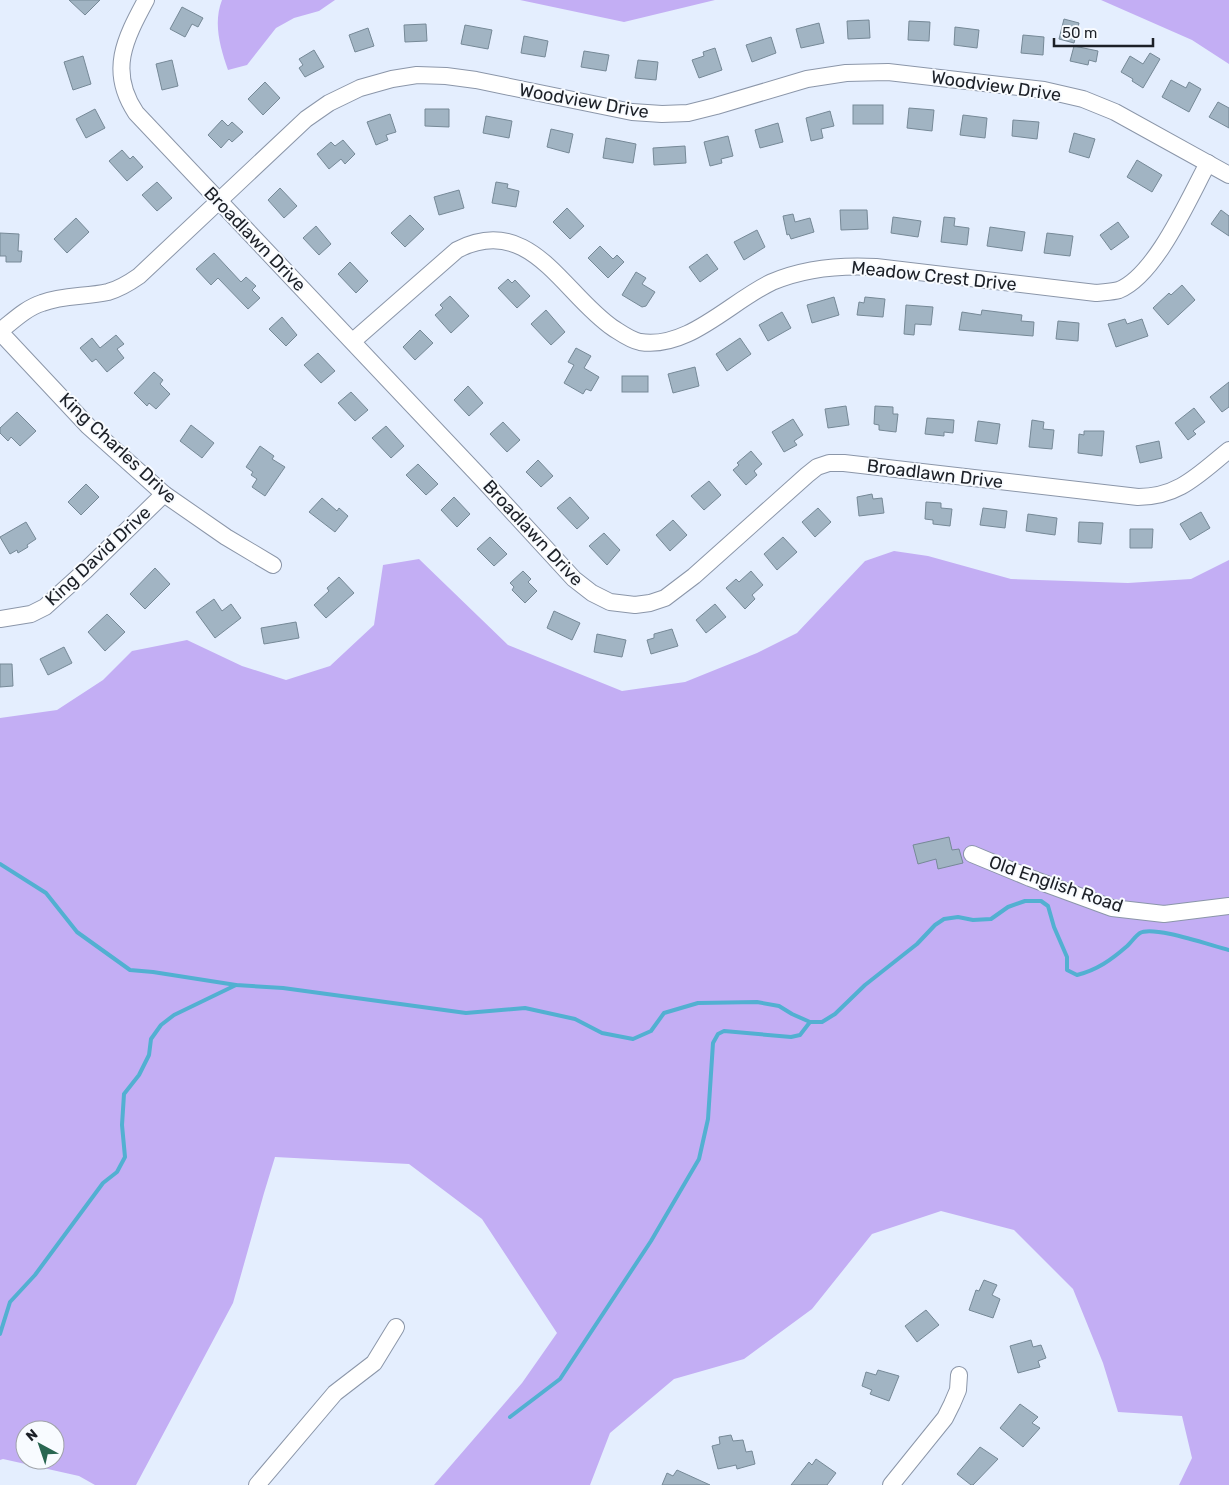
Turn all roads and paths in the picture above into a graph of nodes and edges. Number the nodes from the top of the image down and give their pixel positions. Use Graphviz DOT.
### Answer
graph roads {
  1 [pos="146,0"];
  2 [pos="1208,163"];
  3 [pos="1229,175"];
  4 [pos="219,201"];
  5 [pos="0,332"];
  6 [pos="353,341"];
  7 [pos="1229,450"];
  8 [pos="164,494"];
  9 [pos="273,565"];
  10 [pos="0,619"];
  11 [pos="972,854"];
  12 [pos="1229,906"];
  13 [pos="396,1327"];
  14 [pos="960,1375"];
  15 [pos="257,1485"];
  16 [pos="891,1485"];
  1 -- 4 [label="street, Broadlawn Drive"];
  2 -- 3 [label="street, Woodview Drive"];
  2 -- 4 [label="street, Woodview Drive"];
  2 -- 6 [label="street, Meadow Crest Drive"];
  4 -- 5 [label="street, Woodview Drive"];
  4 -- 6 [label="street, Broadlawn Drive"];
  5 -- 8 [label="street, King Charles Drive"];
  6 -- 7 [label="street, Broadlawn Drive"];
  8 -- 9 [label="street, King Charles Drive"];
  8 -- 10 [label="street, King David Drive"];
  11 -- 12 [label="street, Old English Road"];
  13 -- 15 [label="street"];
  14 -- 16 [label="street"];
}
